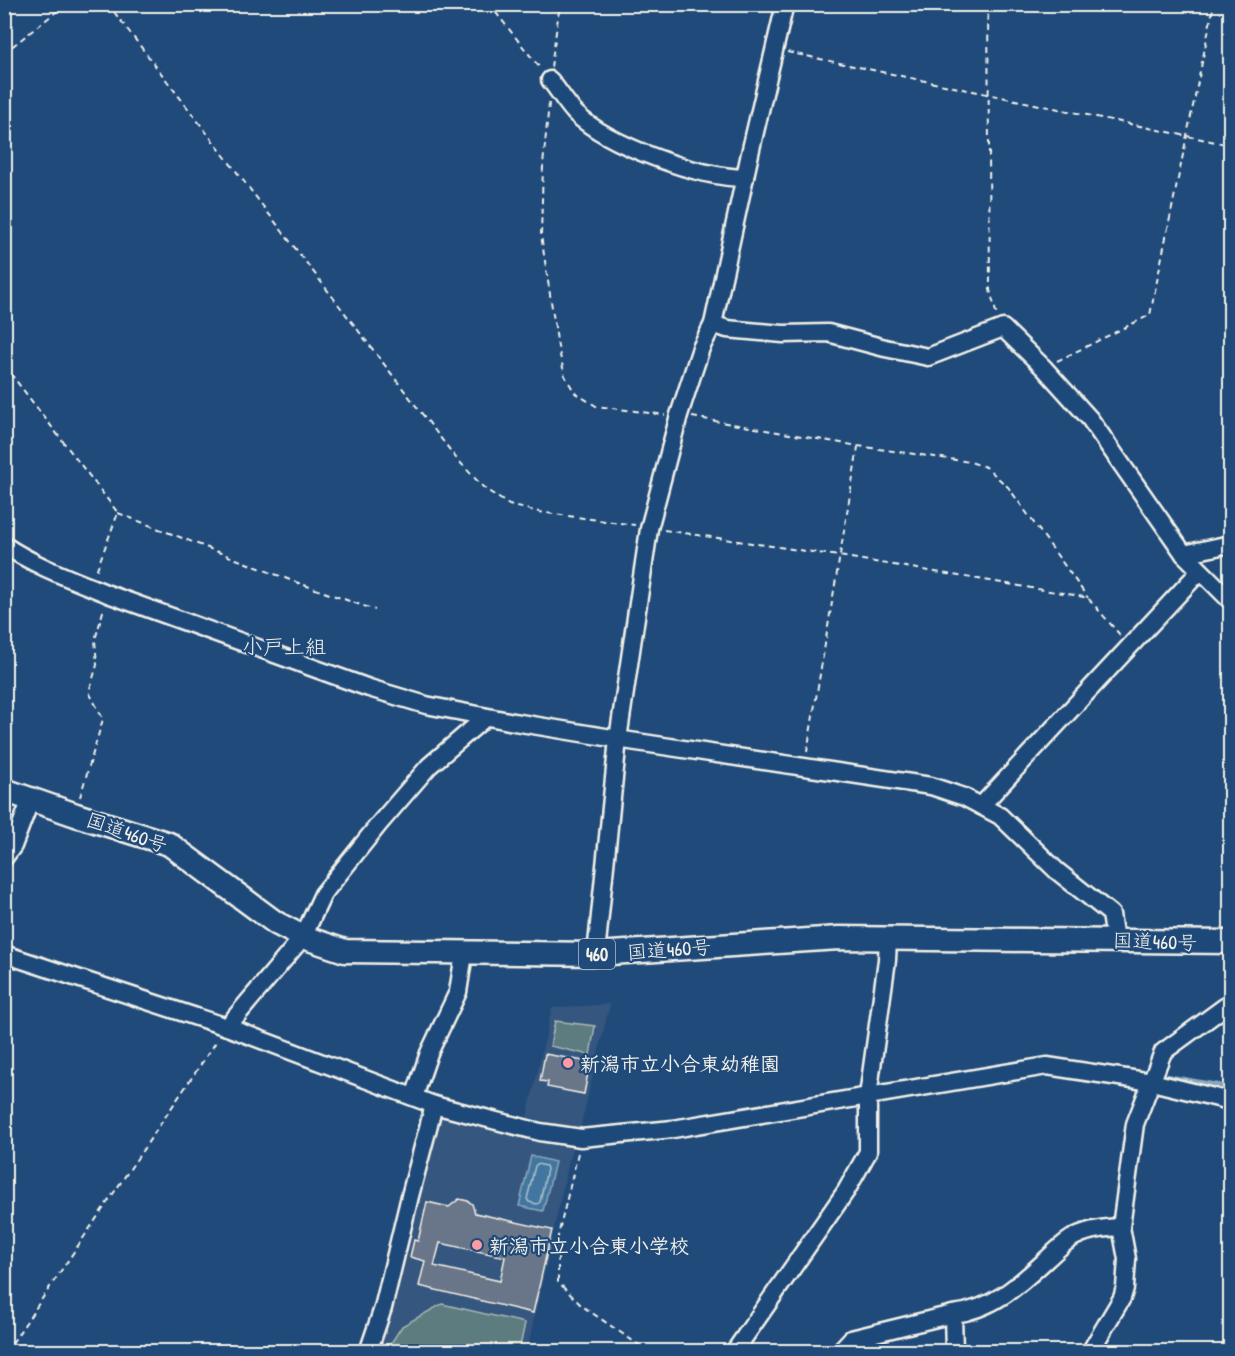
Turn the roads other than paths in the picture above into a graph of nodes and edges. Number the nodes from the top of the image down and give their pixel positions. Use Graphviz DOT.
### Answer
graph roads {
  1 [pos="785,4"];
  2 [pos="550,80"];
  3 [pos="745,178"];
  4 [pos="713,324"];
  5 [pos="4,544"];
  6 [pos="1230,544"];
  7 [pos="1184,554"];
  8 [pos="1200,571"];
  9 [pos="1230,600"];
  10 [pos="486,717"];
  11 [pos="618,739"];
  12 [pos="4,790"];
  13 [pos="31,799"];
  14 [pos="981,806"];
  15 [pos="4,858"];
  16 [pos="303,937"];
  17 [pos="888,939"];
  18 [pos="1115,940"];
  19 [pos="1230,942"];
  20 [pos="4,954"];
  21 [pos="464,954"];
  22 [pos="596,954"];
  23 [pos="1230,1003"];
  24 [pos="226,1027"];
  25 [pos="1152,1082"];
  26 [pos="414,1096"];
  27 [pos="868,1096"];
  28 [pos="1230,1101"];
  29 [pos="434,1105"];
  30 [pos="1121,1227"];
  31 [pos="953,1314"];
  32 [pos="368,1352"];
  33 [pos="734,1352"];
  34 [pos="839,1352"];
  35 [pos="954,1352"];
  36 [pos="1090,1352"];
  1 -- 3 [label="street"];
  2 -- 3 [label="street"];
  3 -- 4 [label="street"];
  4 -- 7 [label="street"];
  4 -- 11 [label="street"];
  5 -- 10 [label="street"];
  6 -- 7 [label="street"];
  7 -- 8 [label="street"];
  8 -- 9 [label="street"];
  8 -- 14 [label="street"];
  10 -- 11 [label="street"];
  10 -- 16 [label="street"];
  11 -- 14 [label="street"];
  11 -- 22 [label="street"];
  12 -- 13 [label="highway, 国道460号 / 460"];
  13 -- 15 [label="street"];
  13 -- 16 [label="highway, 国道460号 / 460"];
  14 -- 18 [label="street"];
  16 -- 21 [label="highway, 国道460号 / 460"];
  16 -- 24 [label="street"];
  17 -- 18 [label="highway, 国道460号 / 460"];
  17 -- 22 [label="highway, 国道460号 / 460"];
  17 -- 27 [label="street"];
  18 -- 19 [label="highway, 国道460号 / 460"];
  20 -- 24 [label="street"];
  21 -- 22 [label="highway, 国道460号 / 460"];
  21 -- 26 [label="street"];
  23 -- 25 [label="street"];
  24 -- 26 [label="street"];
  25 -- 27 [label="street"];
  25 -- 28 [label="street"];
  25 -- 30 [label="street"];
  26 -- 29 [label="street"];
  27 -- 29 [label="street"];
  27 -- 33 [label="street"];
  29 -- 32 [label="street"];
  30 -- 31 [label="street"];
  30 -- 36 [label="street"];
  31 -- 34 [label="street"];
  31 -- 35 [label="street"];
}
